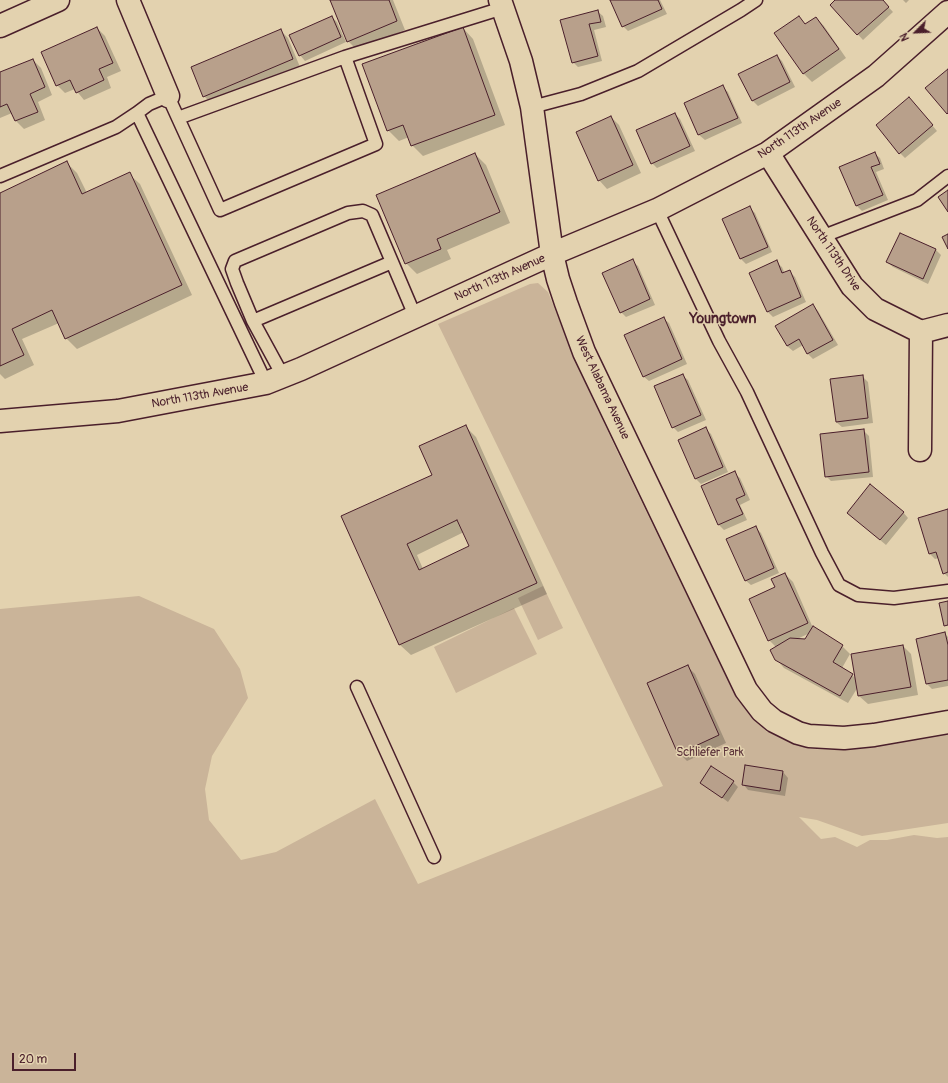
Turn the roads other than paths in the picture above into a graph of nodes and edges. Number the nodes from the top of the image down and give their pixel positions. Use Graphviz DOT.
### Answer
graph roads {
  1 [pos="58,0"];
  2 [pos="128,0"];
  3 [pos="756,0"];
  4 [pos="501,4"];
  5 [pos="948,12"];
  6 [pos="0,26"];
  7 [pos="344,57"];
  8 [pos="168,96"];
  9 [pos="532,107"];
  10 [pos="137,113"];
  11 [pos="178,118"];
  12 [pos="768,154"];
  13 [pos="0,176"];
  14 [pos="948,176"];
  15 [pos="657,210"];
  16 [pos="821,237"];
  17 [pos="552,254"];
  18 [pos="392,262"];
  19 [pos="415,316"];
  20 [pos="253,321"];
  21 [pos="948,325"];
  22 [pos="921,332"];
  23 [pos="275,380"];
  24 [pos="0,420"];
  25 [pos="920,450"];
  26 [pos="948,591"];
  27 [pos="357,687"];
  28 [pos="948,722"];
  29 [pos="434,857"];
  1 -- 6 [label="street"];
  2 -- 8 [label="street"];
  3 -- 9 [label="lane"];
  4 -- 7 [label="lane"];
  4 -- 9 [label="street, West Alabama Avenue"];
  5 -- 12 [label="street, North 113th Avenue"];
  7 -- 11 [label="lane"];
  7 -- 11 [label="lane"];
  8 -- 10 [label="lane"];
  8 -- 11 [label="lane"];
  9 -- 17 [label="street, West Alabama Avenue"];
  10 -- 13 [label="lane"];
  10 -- 23 [label="lane"];
  12 -- 15 [label="street, North 113th Avenue"];
  12 -- 16 [label="street, North 113th Drive"];
  14 -- 16 [label="lane"];
  15 -- 17 [label="street, North 113th Avenue"];
  15 -- 26 [label="lane"];
  16 -- 22 [label="street, North 113th Drive"];
  17 -- 19 [label="street, North 113th Avenue"];
  17 -- 28 [label="street, West Alabama Avenue"];
  18 -- 19 [label="lane"];
  18 -- 20 [label="lane"];
  18 -- 20 [label="lane"];
  19 -- 23 [label="street, North 113th Avenue"];
  20 -- 23 [label="lane"];
  21 -- 22 [label="street"];
  22 -- 25 [label="street"];
  23 -- 24 [label="street, North 113th Avenue"];
  27 -- 29 [label="lane"];
}
